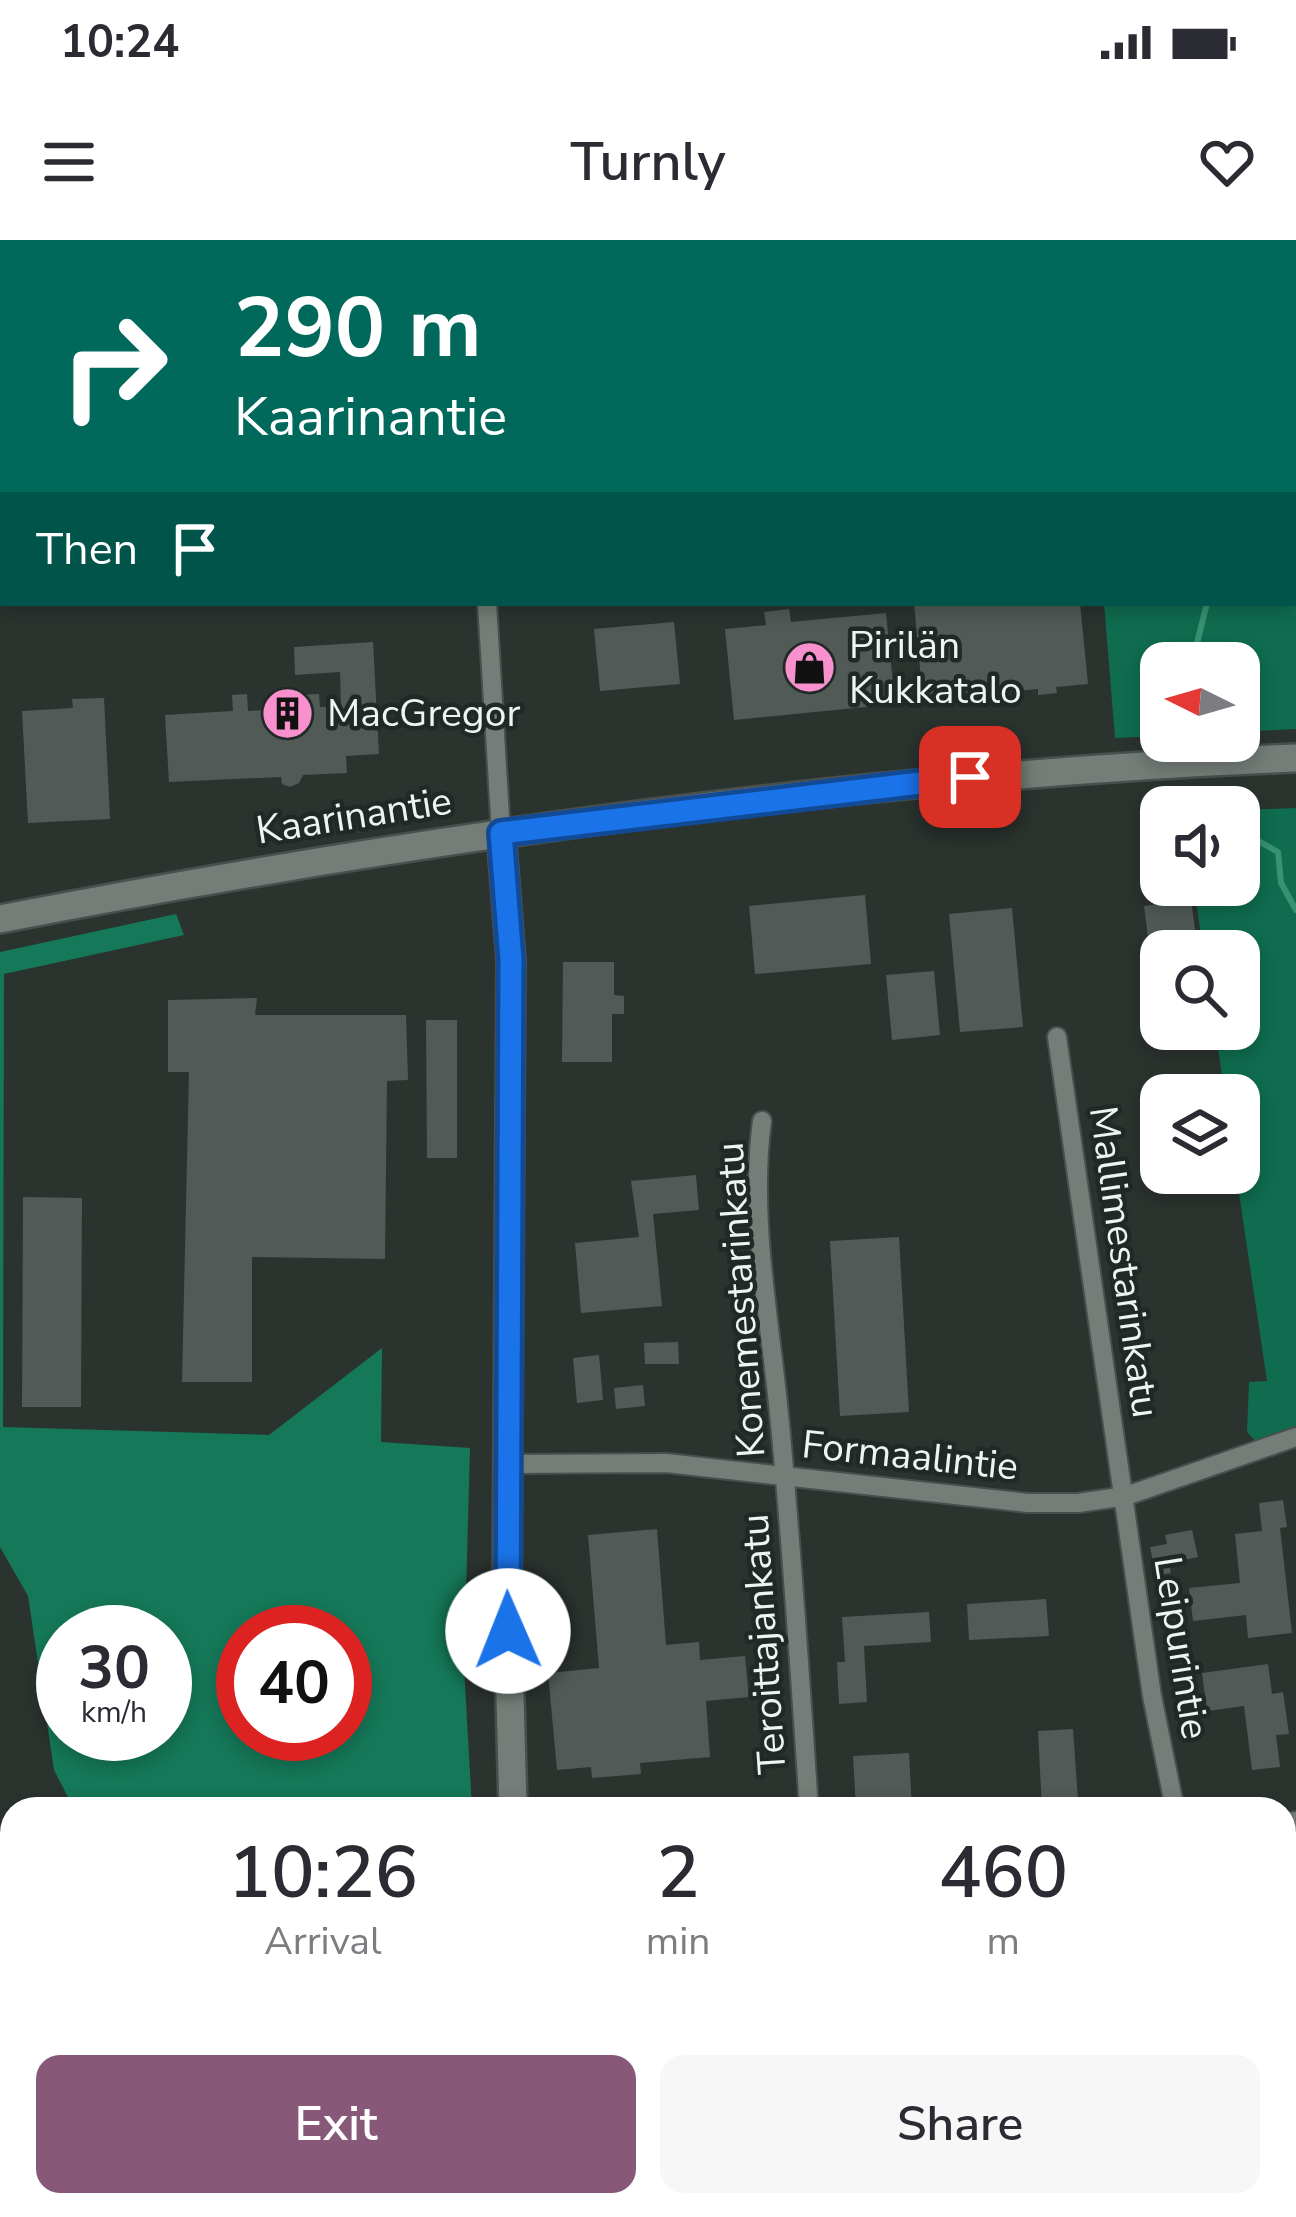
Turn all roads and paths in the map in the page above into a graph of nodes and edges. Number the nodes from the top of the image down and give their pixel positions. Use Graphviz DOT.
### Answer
graph roads {
  1 [pos="487,606"];
  2 [pos="1296,758"];
  3 [pos="501,833"];
  4 [pos="0,919"];
  5 [pos="1058,1037"];
  6 [pos="762,1121"];
  7 [pos="1296,1437"];
  8 [pos="507,1464"];
  9 [pos="785,1475"];
  10 [pos="1126,1496"];
  11 [pos="513,1797"];
  12 [pos="808,1797"];
  13 [pos="1173,1797"];
  1 -- 3 [label="street"];
  2 -- 3 [label="main road, Kaarinantie"];
  3 -- 4 [label="main road, Kaarinantie"];
  3 -- 8 [label="main road"];
  5 -- 10 [label="street, Mallimestarinkatu"];
  6 -- 9 [label="street, Konemestarinkatu"];
  7 -- 10 [label="street, Formaalintie"];
  8 -- 9 [label="street, Formaalintie"];
  8 -- 11 [label="main road"];
  9 -- 10 [label="street, Formaalintie"];
  9 -- 12 [label="street, Teroittajankatu"];
  10 -- 13 [label="street, Leipurintie"];
}
